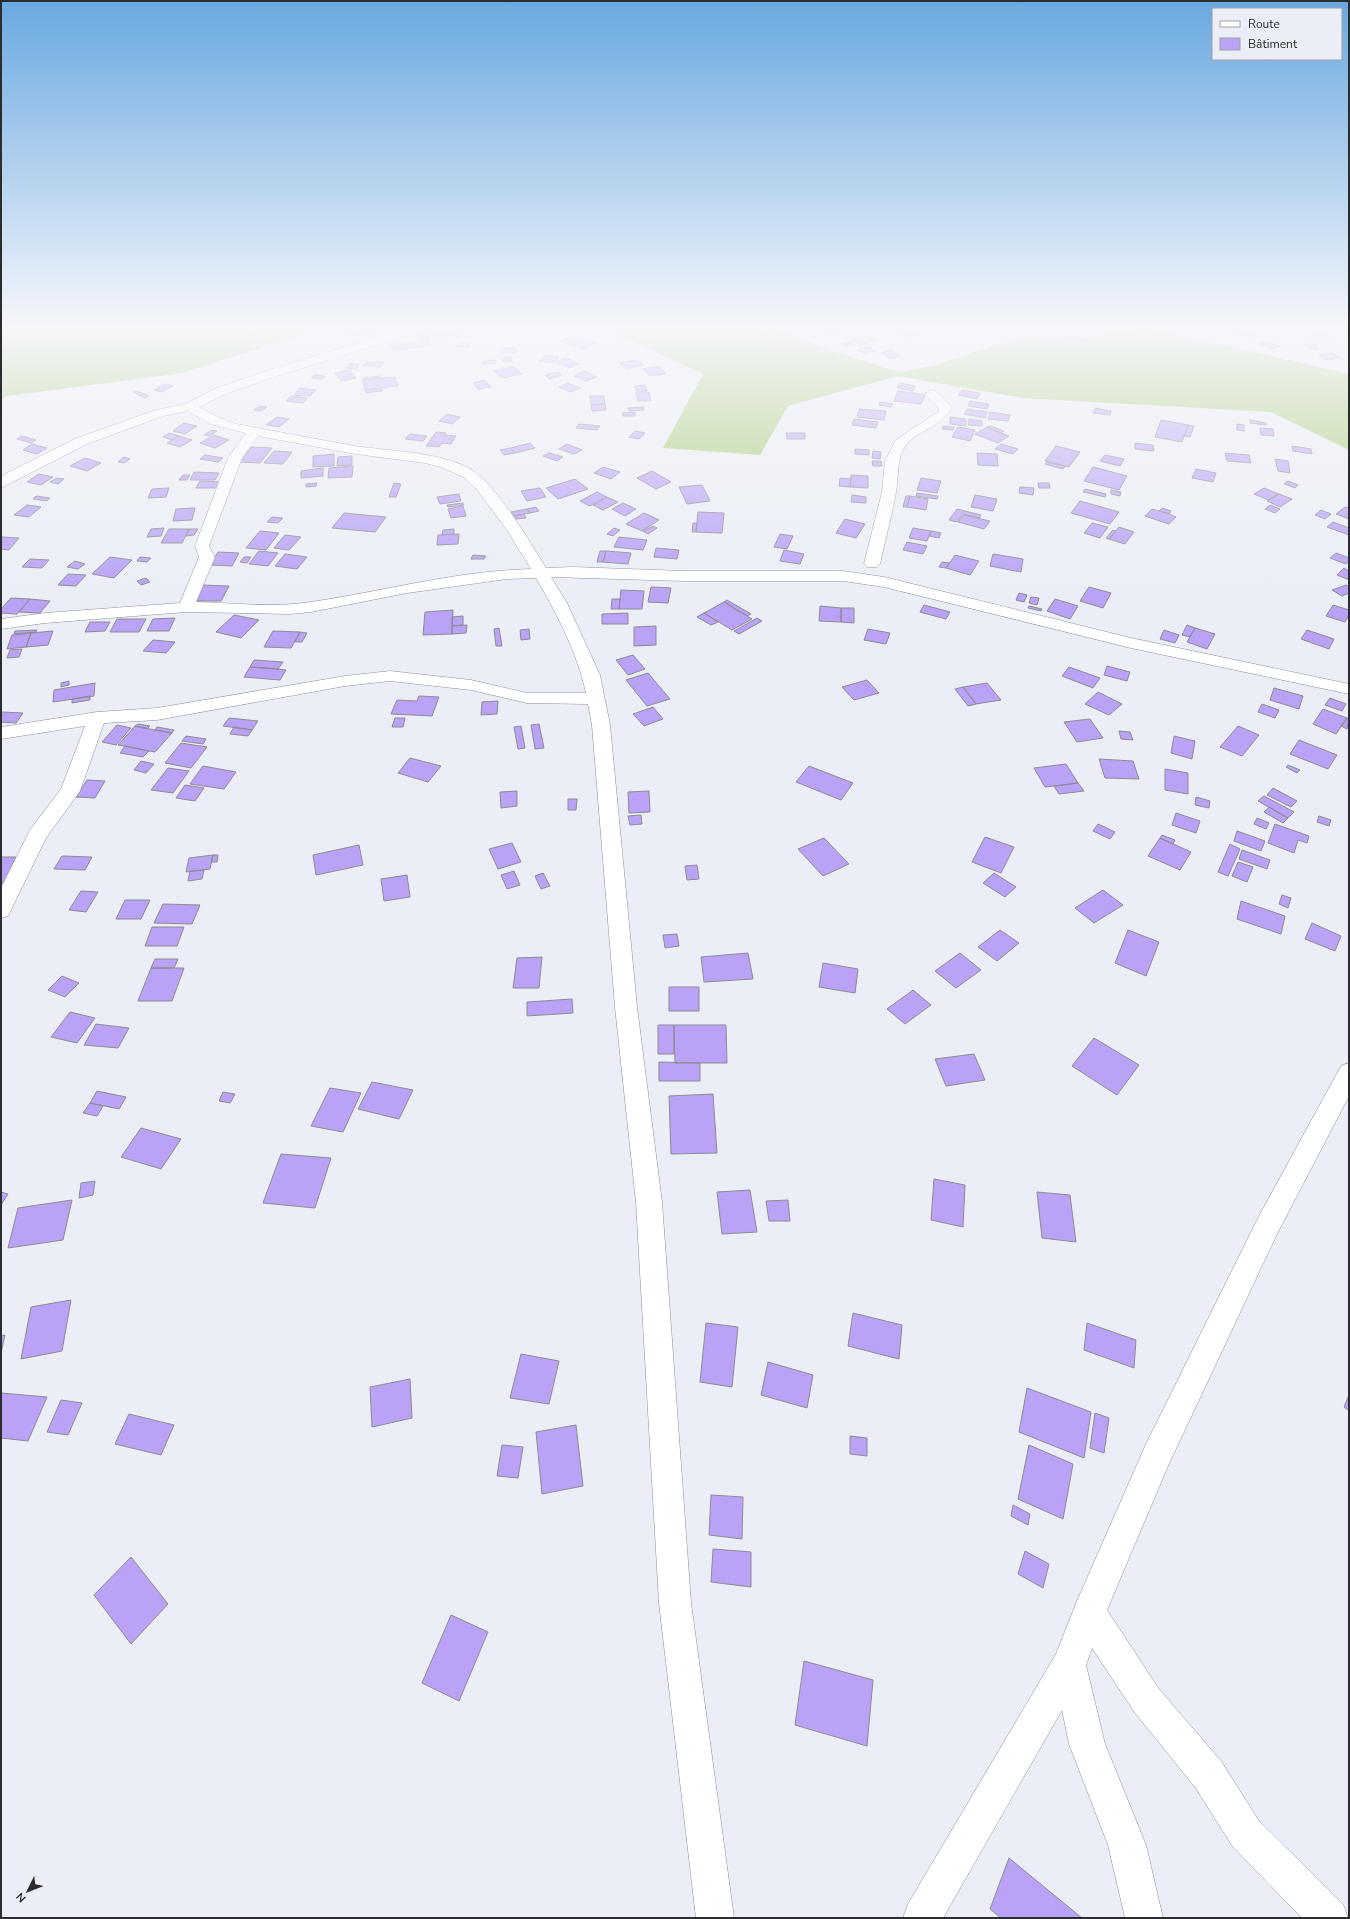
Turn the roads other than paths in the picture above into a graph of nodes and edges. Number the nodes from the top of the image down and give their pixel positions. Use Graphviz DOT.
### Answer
graph roads {
  1 [pos="153,416"];
  2 [pos="205,416"];
  3 [pos="941,416"];
  4 [pos="254,432"];
  5 [pos="1,484"];
  6 [pos="872,564"];
  7 [pos="541,573"];
  8 [pos="843,576"];
  9 [pos="895,585"];
  10 [pos="186,607"];
  11 [pos="1,624"];
  12 [pos="1349,689"];
  13 [pos="596,699"];
  14 [pos="97,718"];
  15 [pos="1,733"];
  16 [pos="1,910"];
  17 [pos="1349,1074"];
  18 [pos="1089,1613"];
  19 [pos="1069,1665"];
  20 [pos="715,1918"];
  21 [pos="922,1918"];
  22 [pos="1144,1918"];
  23 [pos="1329,1918"];
  1 -- 5 [label="street"];
  2 -- 4 [label="street"];
  3 -- 6 [label="street"];
  4 -- 7 [label="street"];
  4 -- 10 [label="street"];
  6 -- 8 [label="street"];
  6 -- 9 [label="street"];
  7 -- 8 [label="street"];
  7 -- 10 [label="street"];
  7 -- 13 [label="street"];
  8 -- 9 [label="street"];
  9 -- 12 [label="street"];
  10 -- 11 [label="street"];
  13 -- 14 [label="street"];
  13 -- 20 [label="street"];
  14 -- 15 [label="street"];
  14 -- 16 [label="street"];
  17 -- 18 [label="street"];
  18 -- 19 [label="street"];
  18 -- 23 [label="street"];
  19 -- 21 [label="street"];
  19 -- 22 [label="street"];
}
